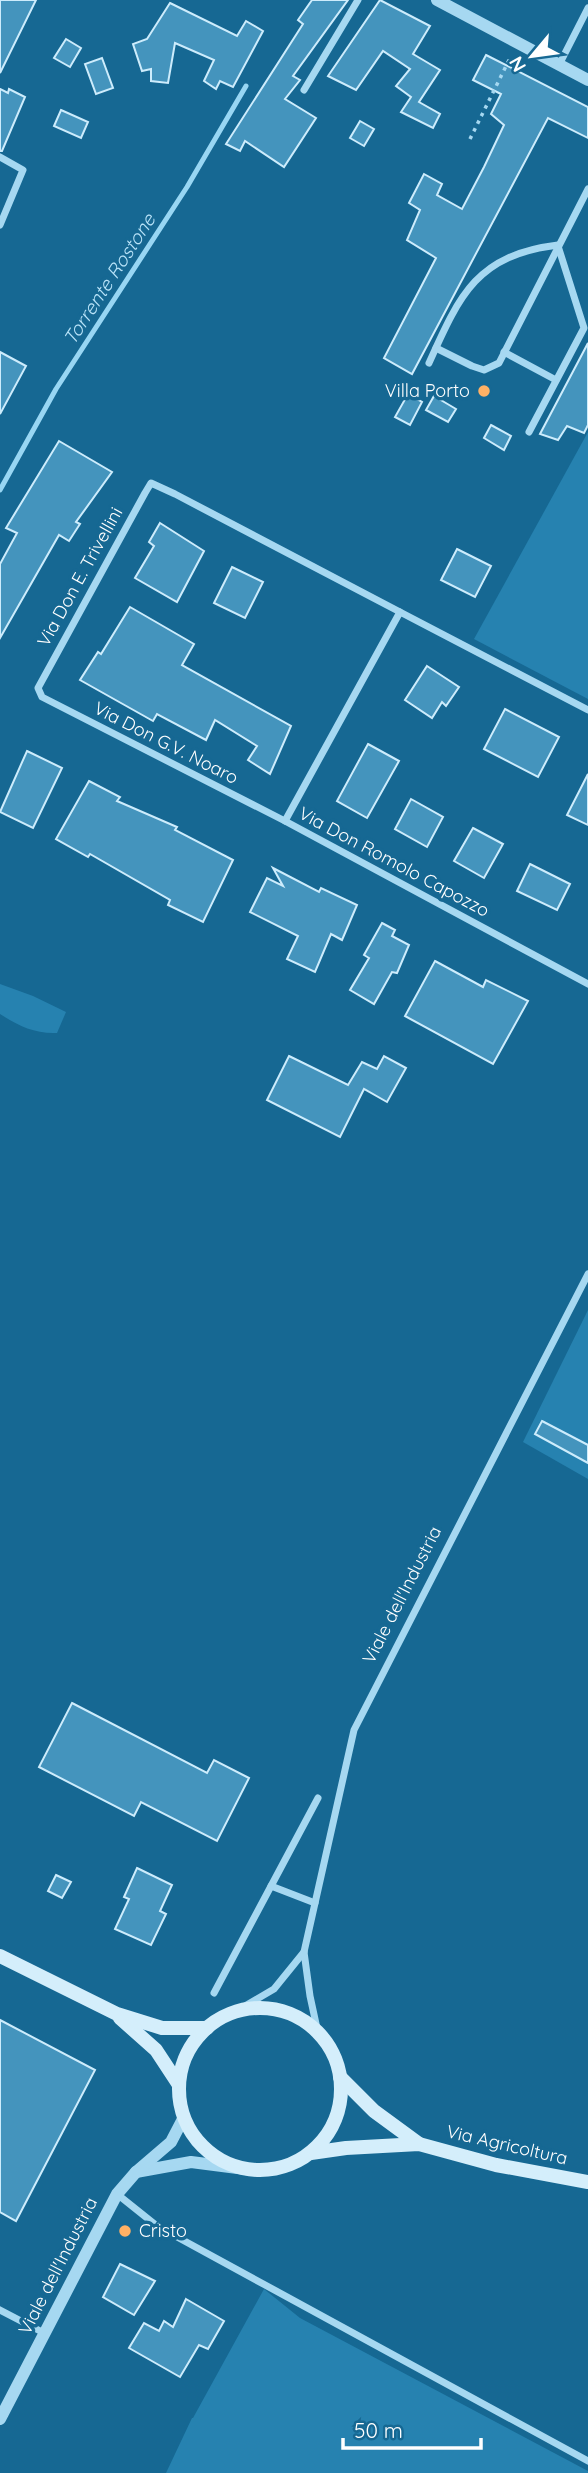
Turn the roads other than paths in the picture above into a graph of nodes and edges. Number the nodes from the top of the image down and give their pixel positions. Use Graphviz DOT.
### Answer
graph roads {
  1 [pos="358,0"];
  2 [pos="437,0"];
  3 [pos="588,8"];
  4 [pos="559,65"];
  5 [pos="588,80"];
  6 [pos="304,90"];
  7 [pos="0,157"];
  8 [pos="588,190"];
  9 [pos="0,225"];
  10 [pos="558,245"];
  11 [pos="436,348"];
  12 [pos="504,352"];
  13 [pos="429,363"];
  14 [pos="556,380"];
  15 [pos="529,432"];
  16 [pos="400,612"];
  17 [pos="38,688"];
  18 [pos="588,710"];
  19 [pos="285,821"];
  20 [pos="588,984"];
  21 [pos="588,1274"];
  22 [pos="318,1798"];
  23 [pos="271,1886"];
  24 [pos="315,1903"];
  25 [pos="304,1952"];
  26 [pos="0,1956"];
  27 [pos="214,1993"];
  28 [pos="233,2013"];
  29 [pos="117,2014"];
  30 [pos="207,2028"];
  31 [pos="318,2033"];
  32 [pos="340,2077"];
  33 [pos="179,2085"];
  34 [pos="184,2117"];
  35 [pos="419,2144"];
  36 [pos="311,2153"];
  37 [pos="253,2170"];
  38 [pos="136,2172"];
  39 [pos="588,2182"];
  40 [pos="117,2194"];
  41 [pos="0,2310"];
  42 [pos="44,2333"];
  43 [pos="0,2419"];
  44 [pos="588,2461"];
  1 -- 6 [label="street"];
  2 -- 4 [label="street"];
  3 -- 4 [label="street"];
  4 -- 5 [label="street"];
  7 -- 9 [label="street"];
  8 -- 10 [label="street"];
  10 -- 11 [label="street"];
  10 -- 12 [label="street"];
  10 -- 14 [label="street"];
  11 -- 12 [label="street"];
  11 -- 13 [label="street"];
  12 -- 14 [label="street"];
  14 -- 15 [label="street"];
  16 -- 17 [label="street, Via Don E. Trivellini"];
  16 -- 18 [label="street"];
  16 -- 19 [label="street, Via Don Romolo Capozzo"];
  17 -- 19 [label="street, Via Don G.V. Noaro"];
  19 -- 20 [label="street, Via Don Romolo Capozzo"];
  21 -- 24 [label="street, Viale dell'Industria"];
  22 -- 23 [label="street"];
  23 -- 24 [label="street"];
  23 -- 27 [label="street"];
  24 -- 25 [label="street, Viale dell'Industria"];
  25 -- 28 [label="street, Viale dell'Industria"];
  25 -- 31 [label="street, Viale dell'Industria"];
  26 -- 29 [label="main road"];
  28 -- 30 [label="main road, Viale dell'Industria"];
  28 -- 31 [label="main road, Viale dell'Industria"];
  29 -- 30 [label="main road"];
  29 -- 33 [label="main road"];
  30 -- 33 [label="main road, Viale dell'Industria"];
  31 -- 32 [label="main road, Viale dell'Industria"];
  32 -- 35 [label="main road, Via Agricoltura"];
  32 -- 36 [label="main road, Viale dell'Industria"];
  33 -- 34 [label="main road, Viale dell'Industria"];
  34 -- 37 [label="main road, Viale dell'Industria"];
  34 -- 38 [label="street, Viale dell'Industria"];
  35 -- 36 [label="main road, Via Agricoltura"];
  35 -- 39 [label="main road, Via Agricoltura"];
  36 -- 37 [label="main road, Viale dell'Industria"];
  37 -- 38 [label="street, Viale dell'Industria"];
  38 -- 40 [label="street, Viale dell'Industria"];
  40 -- 42 [label="street, Viale dell'Industria"];
  40 -- 44 [label="street"];
  41 -- 42 [label="street"];
  42 -- 43 [label="street, Viale dell'Industria"];
}
